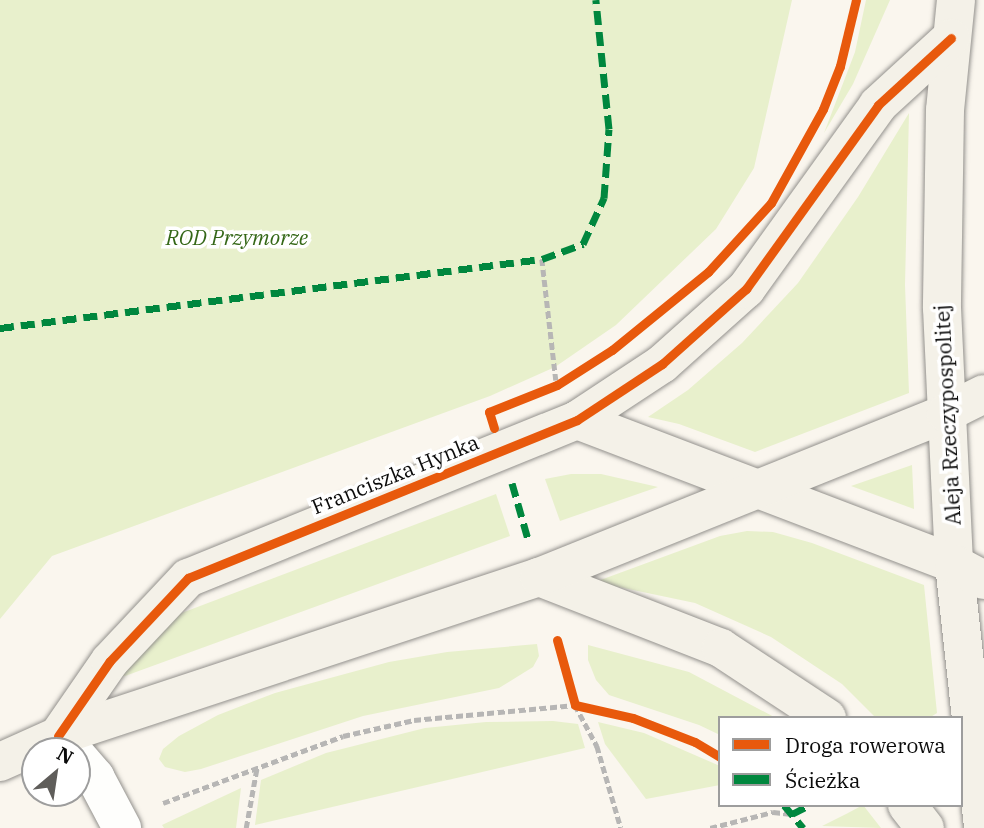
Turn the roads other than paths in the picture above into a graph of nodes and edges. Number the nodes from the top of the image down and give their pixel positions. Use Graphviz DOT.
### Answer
graph roads {
  1 [pos="956,0"];
  2 [pos="951,38"];
  3 [pos="984,394"];
  4 [pos="946,413"];
  5 [pos="576,420"];
  6 [pos="759,488"];
  7 [pos="969,572"];
  8 [pos="539,578"];
  9 [pos="824,716"];
  10 [pos="74,737"];
  11 [pos="91,740"];
  12 [pos="21,758"];
  13 [pos="0,762"];
  14 [pos="91,773"];
  15 [pos="909,807"];
  16 [pos="122,828"];
  17 [pos="925,828"];
  18 [pos="983,828"];
  1 -- 2 [label="street, Aleja Rzeczypospolitej"];
  2 -- 4 [label="street, Aleja Rzeczypospolitej"];
  2 -- 5 [label="street, Franciszka Hynka"];
  3 -- 4 [label="street"];
  4 -- 6 [label="street"];
  4 -- 7 [label="street, Aleja Rzeczypospolitej"];
  5 -- 6 [label="street"];
  5 -- 10 [label="street, Franciszka Hynka"];
  6 -- 7 [label="street"];
  6 -- 8 [label="street"];
  7 -- 18 [label="street, Aleja Rzeczypospolitej"];
  8 -- 9 [label="street"];
  8 -- 11 [label="street"];
  12 -- 13 [label="street"];
  14 -- 16 [label="street"];
  15 -- 17 [label="street"];
}
